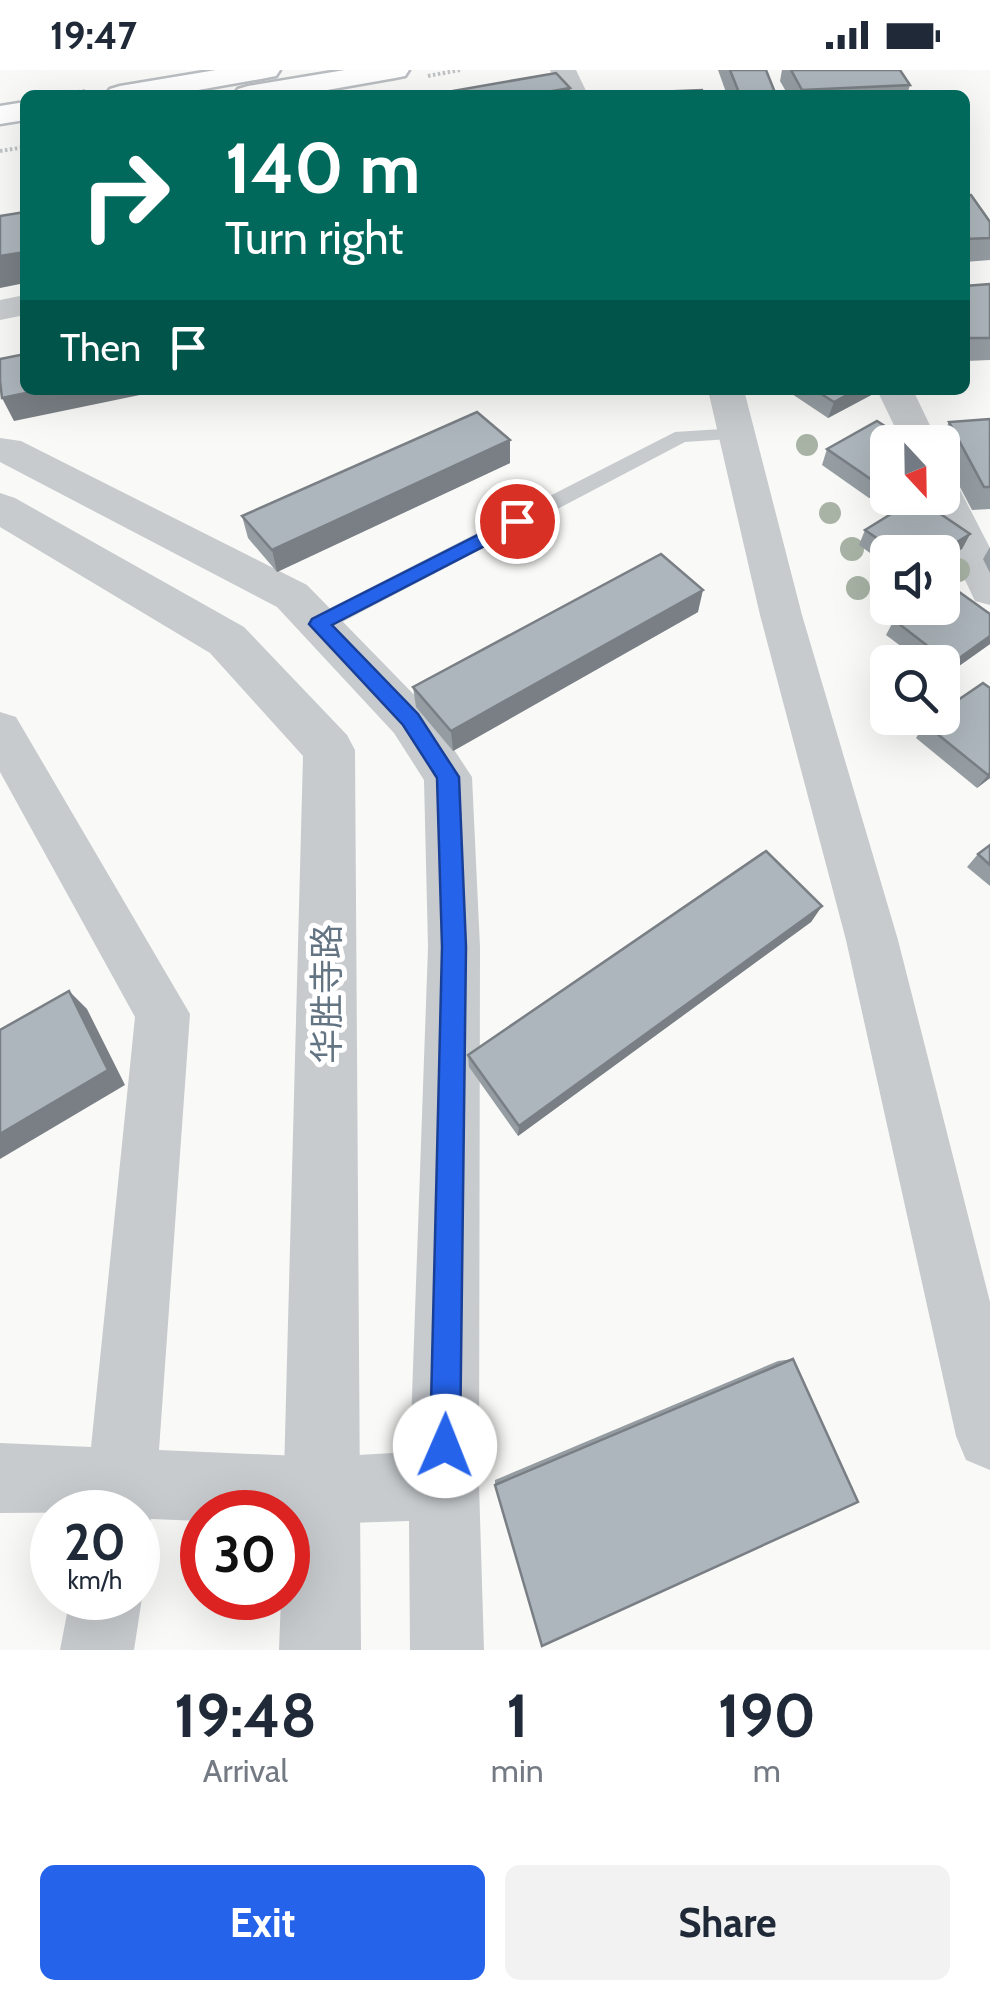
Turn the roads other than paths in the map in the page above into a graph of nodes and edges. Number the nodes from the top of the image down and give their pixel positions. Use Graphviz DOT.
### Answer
graph roads {
  1 [pos="266,70"];
  2 [pos="395,70"];
  3 [pos="149,90"];
  4 [pos="277,90"];
  5 [pos="896,395"];
  6 [pos="732,412"];
  7 [pos="912,425"];
  8 [pos="0,450"];
  9 [pos="0,508"];
  10 [pos="954,515"];
  11 [pos="990,590"];
  12 [pos="319,624"];
  13 [pos="8,763"];
  14 [pos="990,1436"];
  15 [pos="0,1478"];
  16 [pos="444,1484"];
  17 [pos="77,1490"];
  18 [pos="123,1490"];
  19 [pos="323,1492"];
  20 [pos="160,1496"];
  21 [pos="103,1620"];
  22 [pos="98,1650"];
  23 [pos="320,1650"];
  24 [pos="447,1650"];
  1 -- 3 [label="main road"];
  2 -- 4 [label="main road"];
  5 -- 7 [label="street"];
  6 -- 12 [label="lane"];
  6 -- 14 [label="street"];
  8 -- 12 [label="street"];
  9 -- 19 [label="street, 华胜寺路"];
  10 -- 11 [label="street"];
  12 -- 16 [label="street"];
  13 -- 18 [label="street"];
  15 -- 17 [label="street"];
  16 -- 19 [label="street"];
  16 -- 24 [label="street"];
  19 -- 20 [label="street"];
  19 -- 23 [label="street, 华胜寺路"];
  21 -- 22 [label="street"];
}
